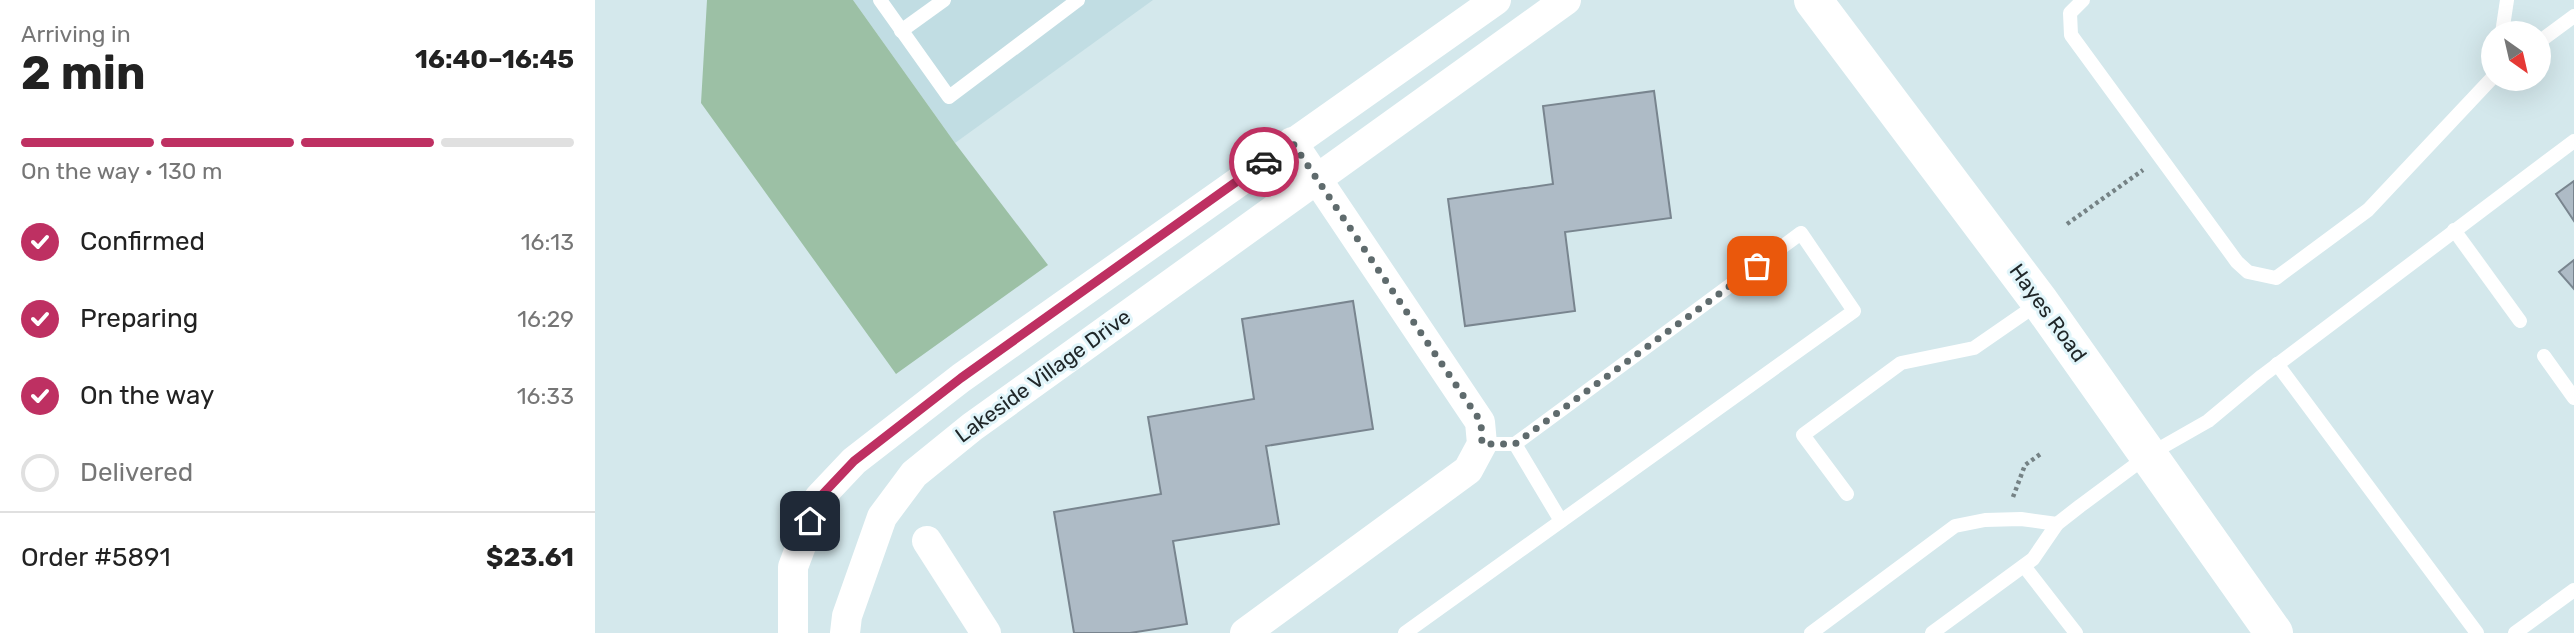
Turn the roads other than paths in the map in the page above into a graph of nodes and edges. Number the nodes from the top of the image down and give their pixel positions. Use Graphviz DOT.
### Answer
graph roads {
  1 [pos="880,0"];
  2 [pos="944,0"];
  3 [pos="1078,0"];
  4 [pos="1496,0"];
  5 [pos="1566,0"];
  6 [pos="1813,0"];
  7 [pos="2083,0"];
  8 [pos="2507,0"];
  9 [pos="2574,16"];
  10 [pos="2504,21"];
  11 [pos="901,31"];
  12 [pos="2551,33"];
  13 [pos="2481,90"];
  14 [pos="2574,141"];
  15 [pos="1292,142"];
  16 [pos="1317,179"];
  17 [pos="2454,230"];
  18 [pos="2040,302"];
  19 [pos="2520,321"];
  20 [pos="2544,356"];
  21 [pos="2277,364"];
  22 [pos="2574,398"];
  23 [pos="1482,444"];
  24 [pos="1515,444"];
  25 [pos="2150,454"];
  26 [pos="1847,494"];
  27 [pos="1561,521"];
  28 [pos="2057,524"];
  29 [pos="927,541"];
  30 [pos="2024,566"];
  31 [pos="2574,590"];
  32 [pos="793,633"];
  33 [pos="845,633"];
  34 [pos="986,633"];
  35 [pos="1245,633"];
  36 [pos="1405,633"];
  37 [pos="1811,633"];
  38 [pos="1932,633"];
  39 [pos="2075,633"];
  40 [pos="2274,633"];
  41 [pos="2477,633"];
  42 [pos="2515,633"];
  1 -- 11 [label="lane"];
  2 -- 11 [label="lane"];
  3 -- 11 [label="lane"];
  4 -- 15 [label="street"];
  5 -- 16 [label="street, Lakeside Village Drive"];
  6 -- 18 [label="street, Hayes Road"];
  7 -- 13 [label="lane"];
  8 -- 10 [label="lane"];
  9 -- 12 [label="lane"];
  14 -- 17 [label="lane"];
  15 -- 16 [label="street"];
  15 -- 32 [label="street"];
  16 -- 23 [label="street"];
  16 -- 33 [label="street, Lakeside Village Drive"];
  17 -- 19 [label="lane"];
  17 -- 21 [label="lane"];
  18 -- 25 [label="street, Hayes Road"];
  18 -- 26 [label="lane"];
  20 -- 22 [label="lane"];
  21 -- 25 [label="lane"];
  21 -- 41 [label="lane"];
  23 -- 24 [label="lane"];
  23 -- 35 [label="street"];
  24 -- 27 [label="lane"];
  24 -- 27 [label="lane"];
  25 -- 28 [label="lane"];
  25 -- 40 [label="street, Hayes Road"];
  27 -- 36 [label="lane"];
  28 -- 30 [label="lane"];
  28 -- 37 [label="lane"];
  29 -- 34 [label="street"];
  30 -- 38 [label="lane"];
  30 -- 39 [label="lane"];
  31 -- 42 [label="lane"];
}
